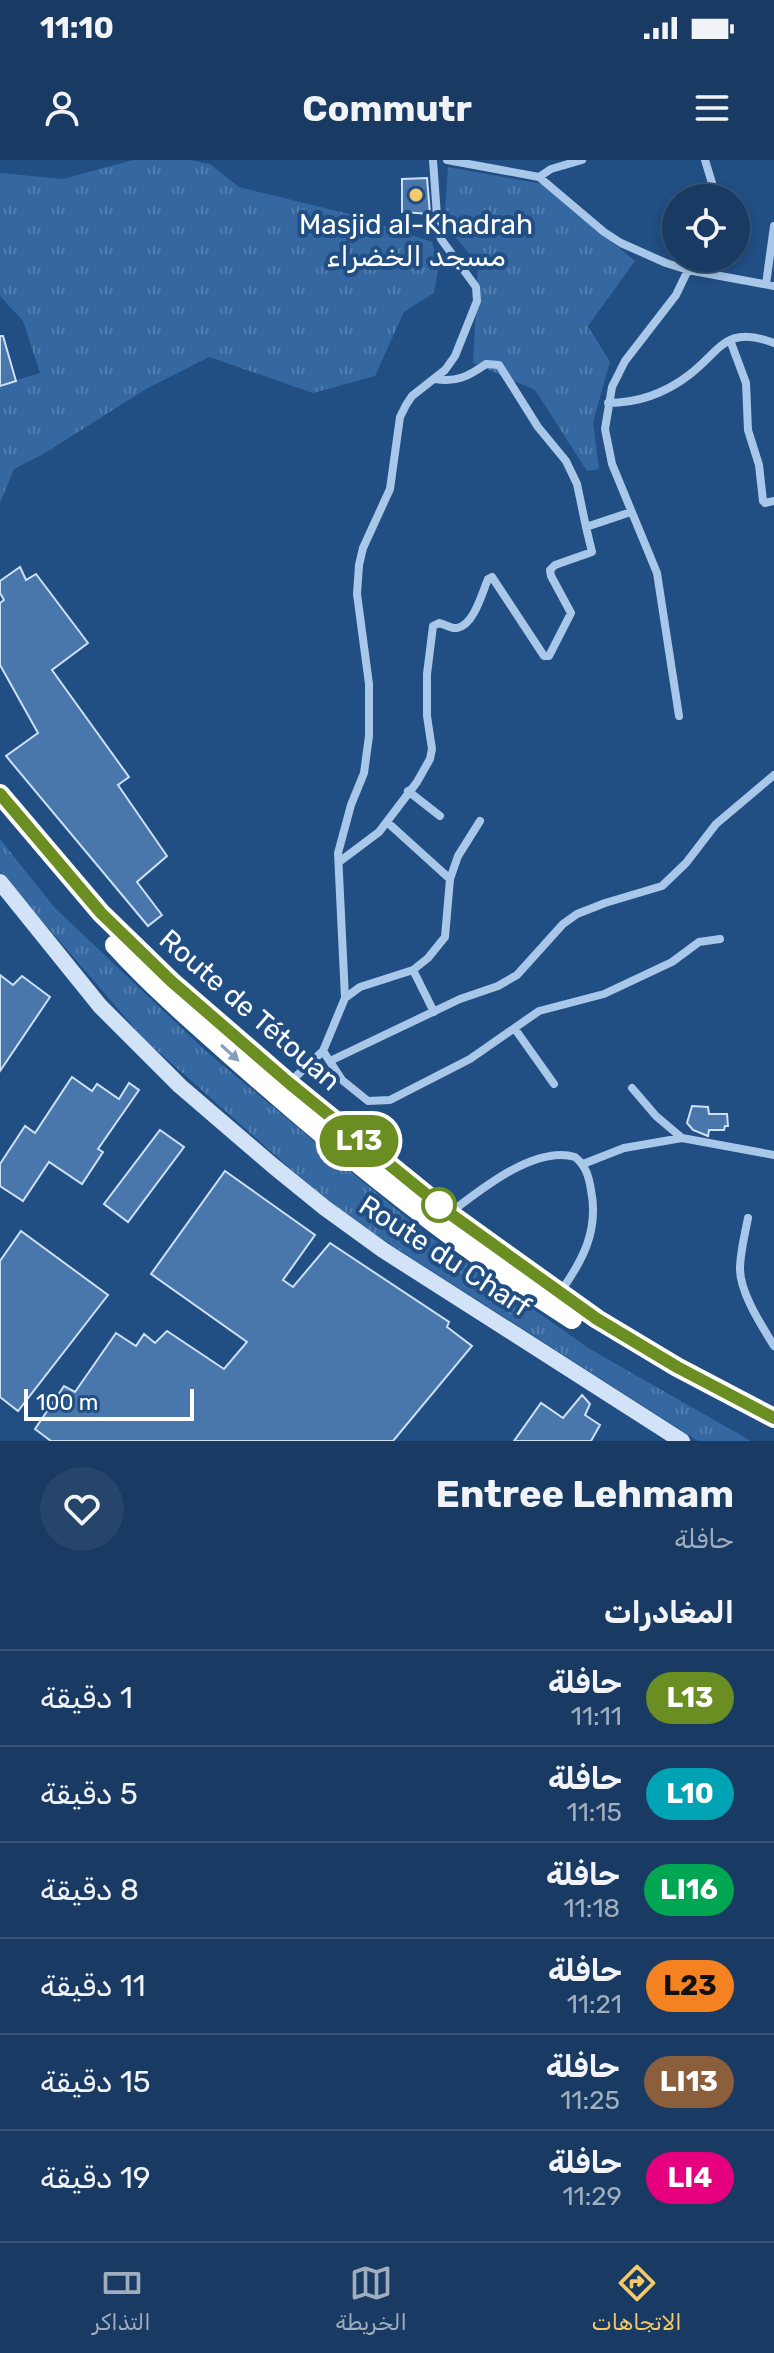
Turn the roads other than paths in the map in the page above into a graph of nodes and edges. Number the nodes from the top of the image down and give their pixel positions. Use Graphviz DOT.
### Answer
graph roads {
  1 [pos="433,160"];
  2 [pos="447,160"];
  3 [pos="582,160"];
  4 [pos="705,160"];
  5 [pos="466,162"];
  6 [pos="539,177"];
  7 [pos="712,183"];
  8 [pos="774,226"];
  9 [pos="662,260"];
  10 [pos="687,272"];
  11 [pos="699,272"];
  12 [pos="770,285"];
  13 [pos="730,340"];
  14 [pos="774,343"];
  15 [pos="434,379"];
  16 [pos="608,403"];
  17 [pos="774,501"];
  18 [pos="631,512"];
  19 [pos="586,527"];
  20 [pos="679,716"];
  21 [pos="774,775"];
  22 [pos="408,791"];
  23 [pos="0,794"];
  24 [pos="440,816"];
  25 [pos="0,817"];
  26 [pos="480,821"];
  27 [pos="387,822"];
  28 [pos="339,862"];
  29 [pos="450,879"];
  30 [pos="0,882"];
  31 [pos="720,939"];
  32 [pos="413,970"];
  33 [pos="345,998"];
  34 [pos="434,1012"];
  35 [pos="515,1029"];
  36 [pos="323,1051"];
  37 [pos="330,1061"];
  38 [pos="289,1083"];
  39 [pos="554,1084"];
  40 [pos="632,1088"];
  41 [pos="682,1138"];
  42 [pos="774,1155"];
  43 [pos="583,1164"];
  44 [pos="449,1213"];
  45 [pos="748,1218"];
  46 [pos="559,1294"];
  47 [pos="774,1346"];
  48 [pos="774,1418"];
  49 [pos="774,1432"];
  50 [pos="682,1441"];
  1 -- 15 [label="street"];
  2 -- 5 [label="street"];
  3 -- 6 [label="street"];
  4 -- 7 [label="street"];
  5 -- 6 [label="street"];
  6 -- 9 [label="street"];
  8 -- 12 [label="street"];
  10 -- 16 [label="street"];
  11 -- 12 [label="street"];
  13 -- 14 [label="street"];
  13 -- 16 [label="street"];
  13 -- 17 [label="street"];
  15 -- 19 [label="street"];
  15 -- 28 [label="street"];
  16 -- 18 [label="street"];
  18 -- 19 [label="street"];
  18 -- 20 [label="street"];
  19 -- 22 [label="street"];
  21 -- 34 [label="street"];
  22 -- 24 [label="street"];
  22 -- 27 [label="street"];
  23 -- 38 [label="highway, Route de Tétouan"];
  25 -- 49 [label="highway, Route de Tétouan, one-way"];
  26 -- 29 [label="street"];
  27 -- 28 [label="street"];
  27 -- 29 [label="street"];
  28 -- 33 [label="street"];
  29 -- 32 [label="street"];
  30 -- 50 [label="street, Route du Charf"];
  31 -- 35 [label="street"];
  32 -- 33 [label="street"];
  32 -- 34 [label="street"];
  33 -- 36 [label="street"];
  34 -- 37 [label="street"];
  35 -- 37 [label="street"];
  35 -- 39 [label="street"];
  36 -- 37 [label="street"];
  36 -- 38 [label="street"];
  38 -- 44 [label="highway, Route de Tétouan"];
  40 -- 41 [label="street"];
  41 -- 42 [label="street"];
  41 -- 43 [label="street"];
  43 -- 44 [label="street"];
  43 -- 46 [label="street"];
  44 -- 46 [label="highway, Route de Tétouan"];
  45 -- 47 [label="street"];
  46 -- 48 [label="highway, Route de Tétouan"];
}
